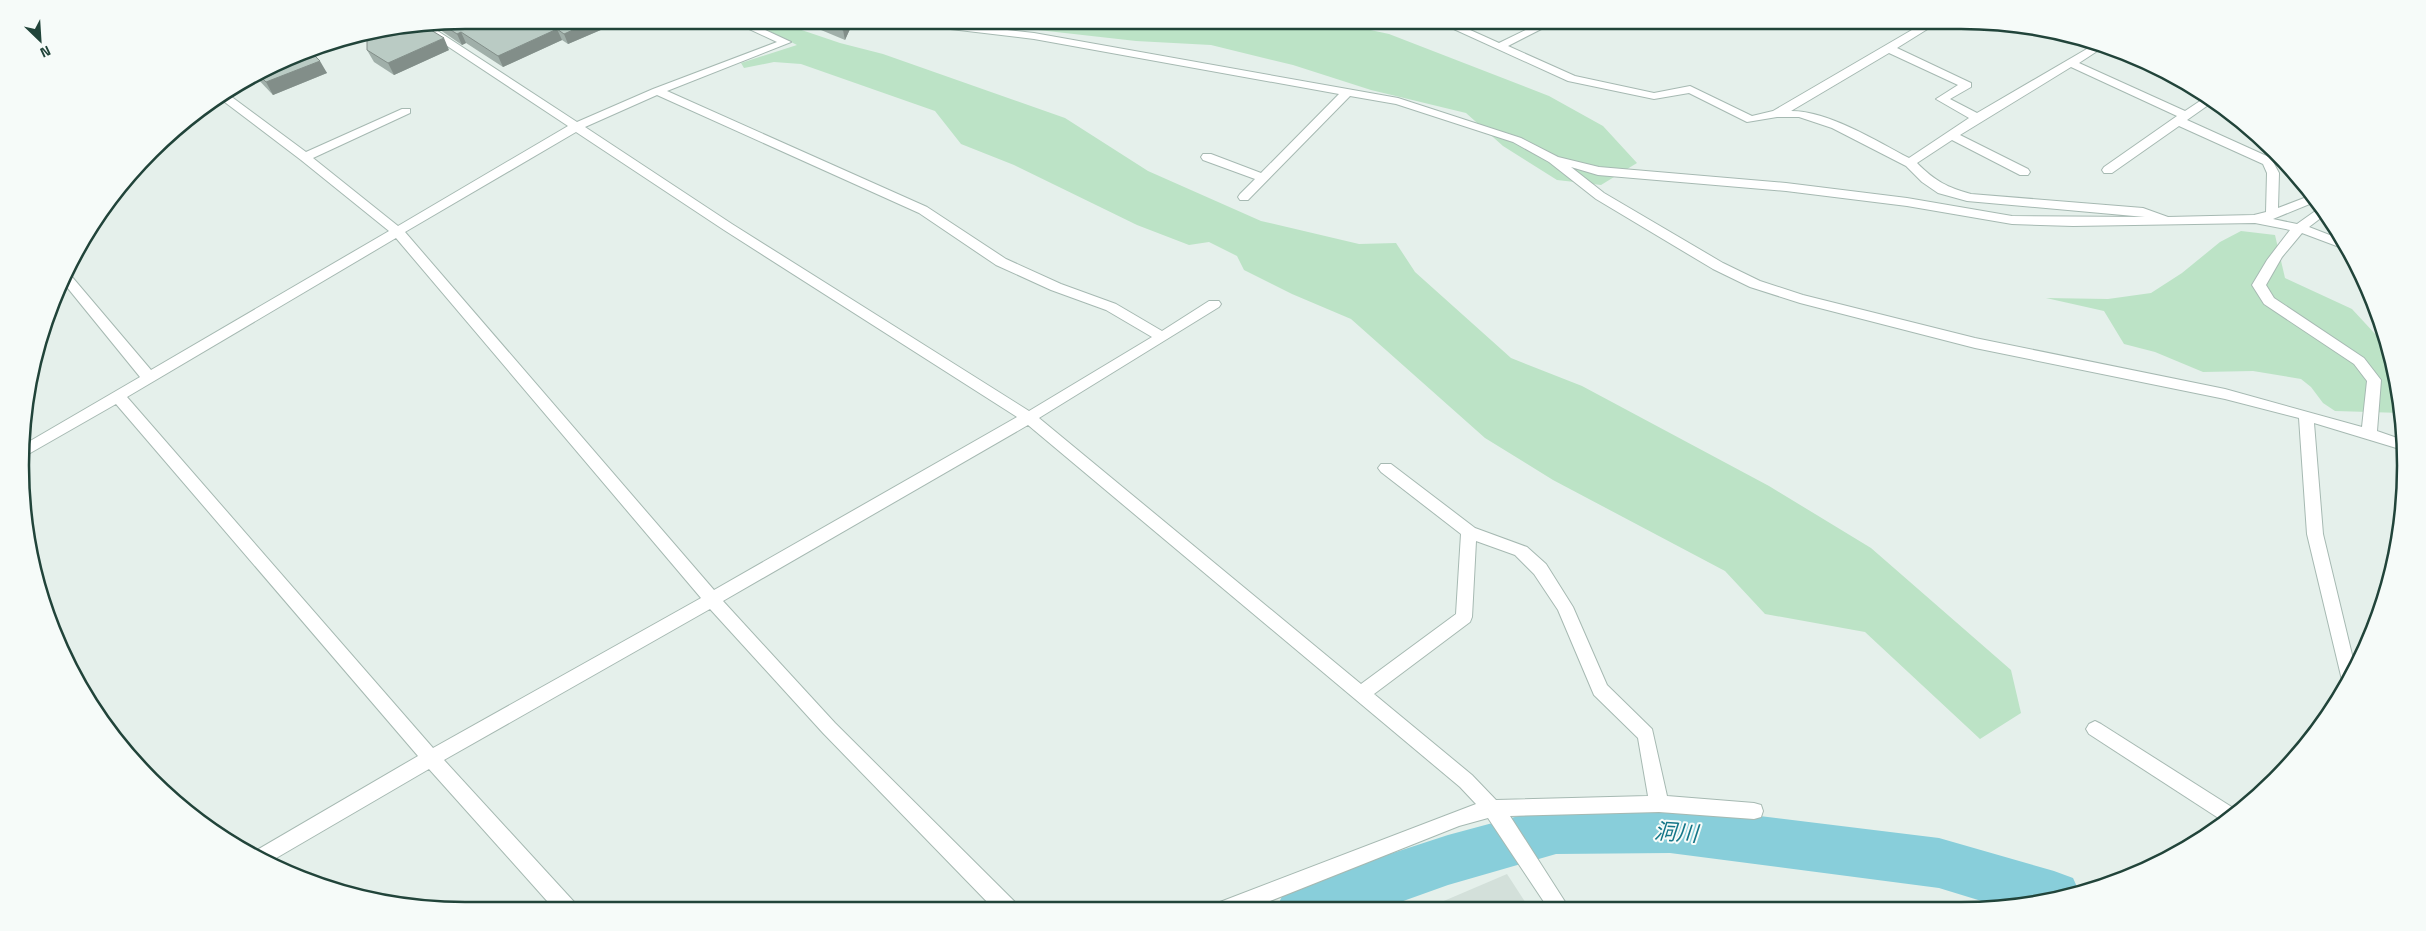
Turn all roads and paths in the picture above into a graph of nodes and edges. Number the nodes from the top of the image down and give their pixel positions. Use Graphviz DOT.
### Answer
graph roads {
  1 [pos="756,29"];
  2 [pos="964,29"];
  3 [pos="1459,29"];
  4 [pos="1535,29"];
  5 [pos="1921,29"];
  6 [pos="430,30"];
  7 [pos="1498,47"];
  8 [pos="1887,48"];
  9 [pos="2093,50"];
  10 [pos="2070,64"];
  11 [pos="657,91"];
  12 [pos="1348,91"];
  13 [pos="228,99"];
  14 [pos="2204,103"];
  15 [pos="406,112"];
  16 [pos="1777,114"];
  17 [pos="1977,118"];
  18 [pos="2182,119"];
  19 [pos="575,127"];
  20 [pos="1951,135"];
  21 [pos="305,156"];
  22 [pos="1207,157"];
  23 [pos="1553,159"];
  24 [pos="1910,163"];
  25 [pos="2108,170"];
  26 [pos="2024,172"];
  27 [pos="1263,178"];
  28 [pos="1244,197"];
  29 [pos="2308,201"];
  30 [pos="2273,215"];
  31 [pos="2318,215"];
  32 [pos="2254,219"];
  33 [pos="2166,220"];
  34 [pos="2300,228"];
  35 [pos="399,232"];
  36 [pos="2336,242"];
  37 [pos="70,281"];
  38 [pos="1214,304"];
  39 [pos="1163,337"];
  40 [pos="148,378"];
  41 [pos="118,396"];
  42 [pos="2306,415"];
  43 [pos="1028,417"];
  44 [pos="2370,435"];
  45 [pos="2396,443"];
  46 [pos="30,448"];
  47 [pos="1386,468"];
  48 [pos="1469,532"];
  49 [pos="712,601"];
  50 [pos="2347,669"];
  51 [pos="1362,693"];
  52 [pos="2095,729"];
  53 [pos="430,757"];
  54 [pos="1659,804"];
  55 [pos="1754,810"];
  56 [pos="1496,812"];
  57 [pos="2225,812"];
  58 [pos="265,854"];
  59 [pos="561,902"];
  60 [pos="1001,902"];
  61 [pos="1245,902"];
  62 [pos="1555,902"];
  1 -- 11 [label="street"];
  2 -- 12 [label="street"];
  3 -- 7 [label="street"];
  4 -- 7 [label="street"];
  5 -- 8 [label="street"];
  6 -- 19 [label="street"];
  7 -- 16 [label="street"];
  8 -- 16 [label="street"];
  8 -- 17 [label="street"];
  9 -- 10 [label="street"];
  10 -- 17 [label="street"];
  10 -- 18 [label="street"];
  11 -- 19 [label="street"];
  11 -- 39 [label="street"];
  12 -- 23 [label="street"];
  12 -- 27 [label="street"];
  13 -- 21 [label="street"];
  14 -- 18 [label="street"];
  15 -- 21 [label="street"];
  16 -- 24 [label="street"];
  17 -- 20 [label="street"];
  18 -- 25 [label="street"];
  18 -- 30 [label="street"];
  19 -- 35 [label="street"];
  19 -- 43 [label="street"];
  20 -- 24 [label="street"];
  20 -- 26 [label="street"];
  21 -- 35 [label="street"];
  22 -- 27 [label="street"];
  23 -- 33 [label="street"];
  23 -- 42 [label="street"];
  24 -- 33 [label="street"];
  27 -- 28 [label="street"];
  29 -- 30 [label="street"];
  30 -- 32 [label="street"];
  31 -- 34 [label="street"];
  32 -- 33 [label="street"];
  32 -- 34 [label="street"];
  34 -- 36 [label="street"];
  34 -- 44 [label="street"];
  35 -- 40 [label="street"];
  35 -- 49 [label="street"];
  37 -- 40 [label="street"];
  38 -- 39 [label="street"];
  39 -- 43 [label="street"];
  40 -- 41 [label="street"];
  41 -- 46 [label="street"];
  41 -- 53 [label="street"];
  42 -- 44 [label="street"];
  42 -- 50 [label="street"];
  43 -- 49 [label="street"];
  43 -- 51 [label="street"];
  44 -- 45 [label="street"];
  47 -- 48 [label="street"];
  48 -- 51 [label="street"];
  48 -- 54 [label="street"];
  49 -- 53 [label="street"];
  49 -- 60 [label="street"];
  51 -- 56 [label="street"];
  52 -- 57 [label="street"];
  53 -- 58 [label="street"];
  53 -- 59 [label="street"];
  54 -- 55 [label="street"];
  54 -- 56 [label="street"];
  56 -- 61 [label="street"];
  56 -- 62 [label="street"];
}
